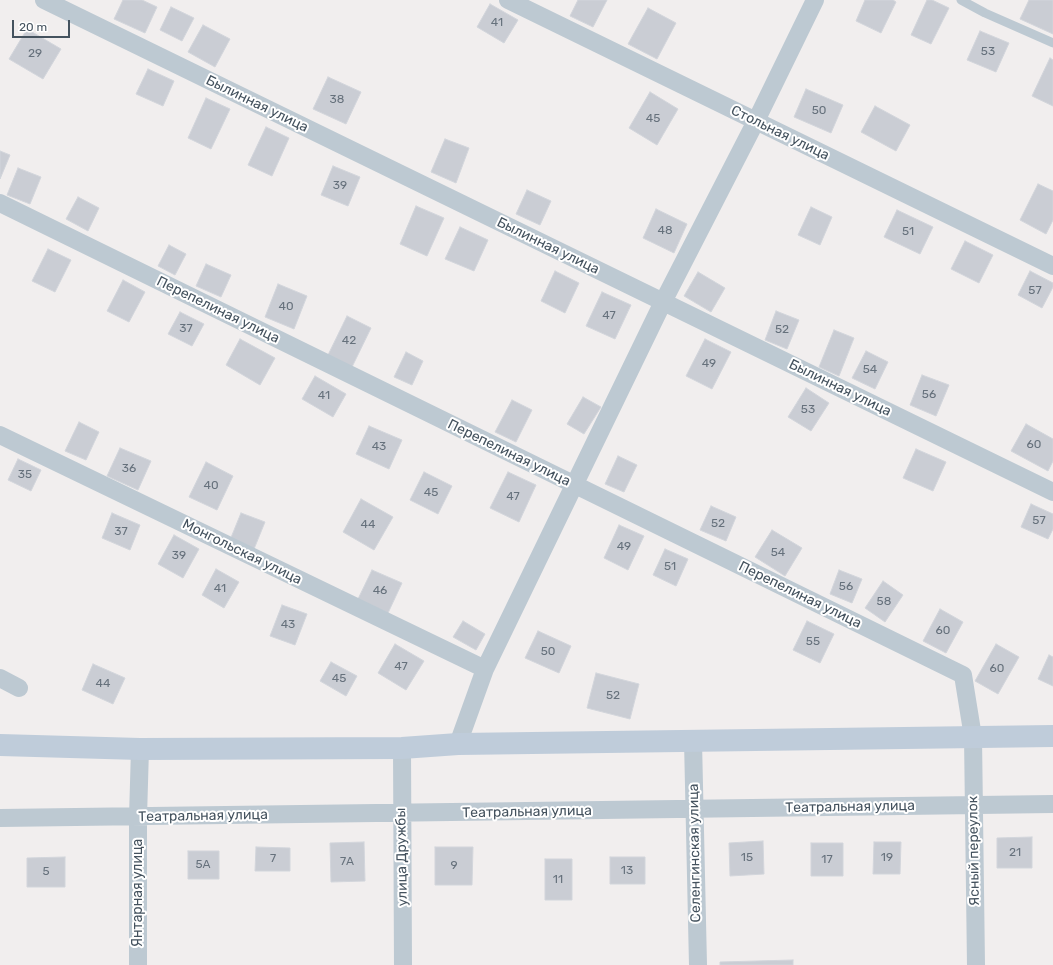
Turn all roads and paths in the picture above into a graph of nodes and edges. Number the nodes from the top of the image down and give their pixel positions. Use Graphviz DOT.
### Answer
graph roads {
  1 [pos="44,0"];
  2 [pos="508,0"];
  3 [pos="815,0"];
  4 [pos="962,0"];
  5 [pos="1053,43"];
  6 [pos="756,121"];
  7 [pos="0,203"];
  8 [pos="1053,266"];
  9 [pos="663,302"];
  10 [pos="0,435"];
  11 [pos="574,484"];
  12 [pos="1053,492"];
  13 [pos="484,669"];
  14 [pos="0,678"];
  15 [pos="19,688"];
  16 [pos="1053,736"];
  17 [pos="972,737"];
  18 [pos="693,741"];
  19 [pos="458,744"];
  20 [pos="0,745"];
  21 [pos="402,748"];
  22 [pos="140,749"];
  23 [pos="1053,804"];
  24 [pos="973,805"];
  25 [pos="694,809"];
  26 [pos="402,813"];
  27 [pos="138,817"];
  28 [pos="0,818"];
  29 [pos="138,965"];
  30 [pos="403,965"];
  31 [pos="698,965"];
  32 [pos="976,965"];
  1 -- 9 [label="street, Былинная улица"];
  2 -- 6 [label="street, Стольная улица"];
  3 -- 6 [label="street"];
  4 -- 5 [label="lane"];
  6 -- 8 [label="street, Стольная улица"];
  6 -- 9 [label="street"];
  7 -- 11 [label="street, Перепелиная улица"];
  9 -- 11 [label="street"];
  9 -- 12 [label="street, Былинная улица"];
  10 -- 13 [label="street, Монгольская улица"];
  11 -- 13 [label="street"];
  11 -- 17 [label="street, Перепелиная улица"];
  13 -- 19 [label="street"];
  14 -- 15 [label="street"];
  16 -- 17 [label="street"];
  17 -- 18 [label="street"];
  17 -- 24 [label="street, Ясный переулок"];
  18 -- 19 [label="street"];
  18 -- 25 [label="street, Селенгинская улица"];
  19 -- 21 [label="street"];
  20 -- 22 [label="street"];
  21 -- 22 [label="street"];
  21 -- 26 [label="street, улица Дружбы"];
  22 -- 27 [label="street, Янтарная улица"];
  23 -- 24 [label="street, Театральная улица"];
  24 -- 25 [label="street, Театральная улица"];
  24 -- 32 [label="street, Ясный переулок"];
  25 -- 26 [label="street, Театральная улица"];
  25 -- 31 [label="street, Селенгинская улица"];
  26 -- 27 [label="street, Театральная улица"];
  26 -- 30 [label="street, улица Дружбы"];
  27 -- 28 [label="street, Театральная улица"];
  27 -- 29 [label="street, Янтарная улица"];
}
